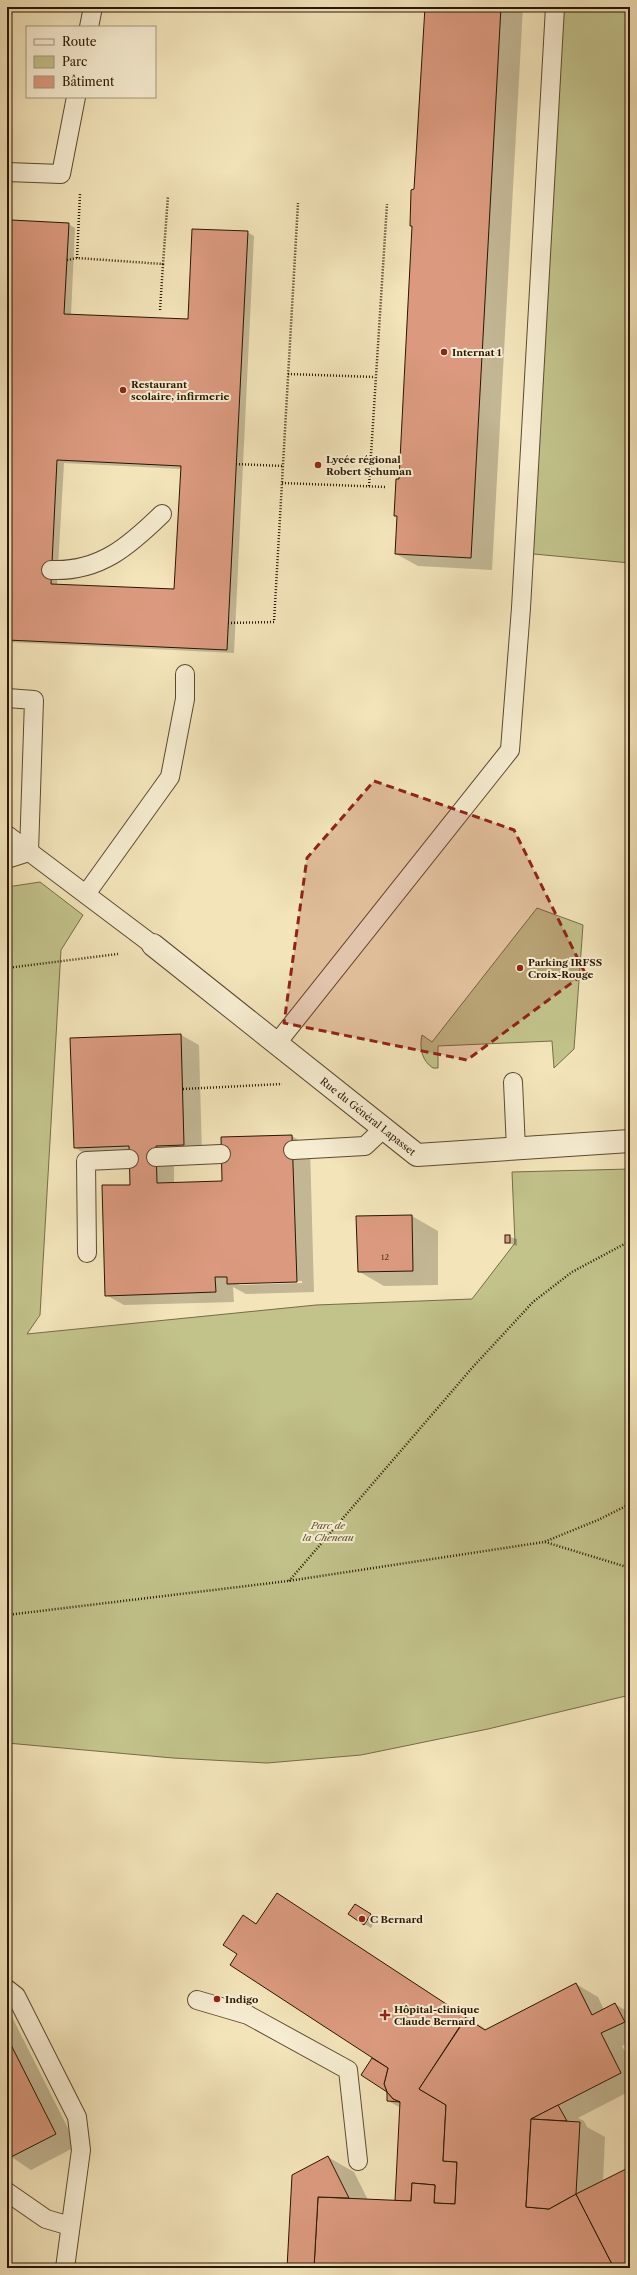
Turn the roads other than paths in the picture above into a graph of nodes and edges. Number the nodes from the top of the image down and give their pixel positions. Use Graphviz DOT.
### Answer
graph roads {
  1 [pos="93,7"];
  2 [pos="555,7"];
  3 [pos="89,26"];
  4 [pos="76,98"];
  5 [pos="7,172"];
  6 [pos="162,514"];
  7 [pos="51,570"];
  8 [pos="185,674"];
  9 [pos="7,698"];
  10 [pos="7,835"];
  11 [pos="29,852"];
  12 [pos="7,859"];
  13 [pos="86,894"];
  14 [pos="153,945"];
  15 [pos="277,1043"];
  16 [pos="513,1082"];
  17 [pos="384,1128"];
  18 [pos="630,1141"];
  19 [pos="516,1149"];
  20 [pos="293,1150"];
  21 [pos="221,1154"];
  22 [pos="156,1157"];
  23 [pos="129,1159"];
  24 [pos="87,1253"];
  25 [pos="7,1989"];
  26 [pos="197,2000"];
  27 [pos="358,2161"];
  28 [pos="7,2192"];
  29 [pos="70,2226"];
  30 [pos="64,2268"];
  1 -- 3 [label="lane"];
  2 -- 15 [label="lane"];
  4 -- 5 [label="lane"];
  6 -- 7 [label="lane"];
  8 -- 13 [label="lane"];
  9 -- 11 [label="lane"];
  10 -- 11 [label="lane"];
  11 -- 12 [label="lane"];
  11 -- 13 [label="lane"];
  13 -- 14 [label="lane"];
  14 -- 15 [label="street, Rue du Général Lapasset"];
  15 -- 17 [label="street, Rue du Général Lapasset"];
  16 -- 19 [label="lane"];
  17 -- 19 [label="street, Rue du Général Lapasset"];
  17 -- 20 [label="lane"];
  18 -- 19 [label="street, Rue du Général Lapasset"];
  21 -- 22 [label="lane"];
  23 -- 24 [label="lane"];
  25 -- 29 [label="lane"];
  26 -- 27 [label="lane"];
  28 -- 29 [label="lane"];
  29 -- 30 [label="lane"];
}
